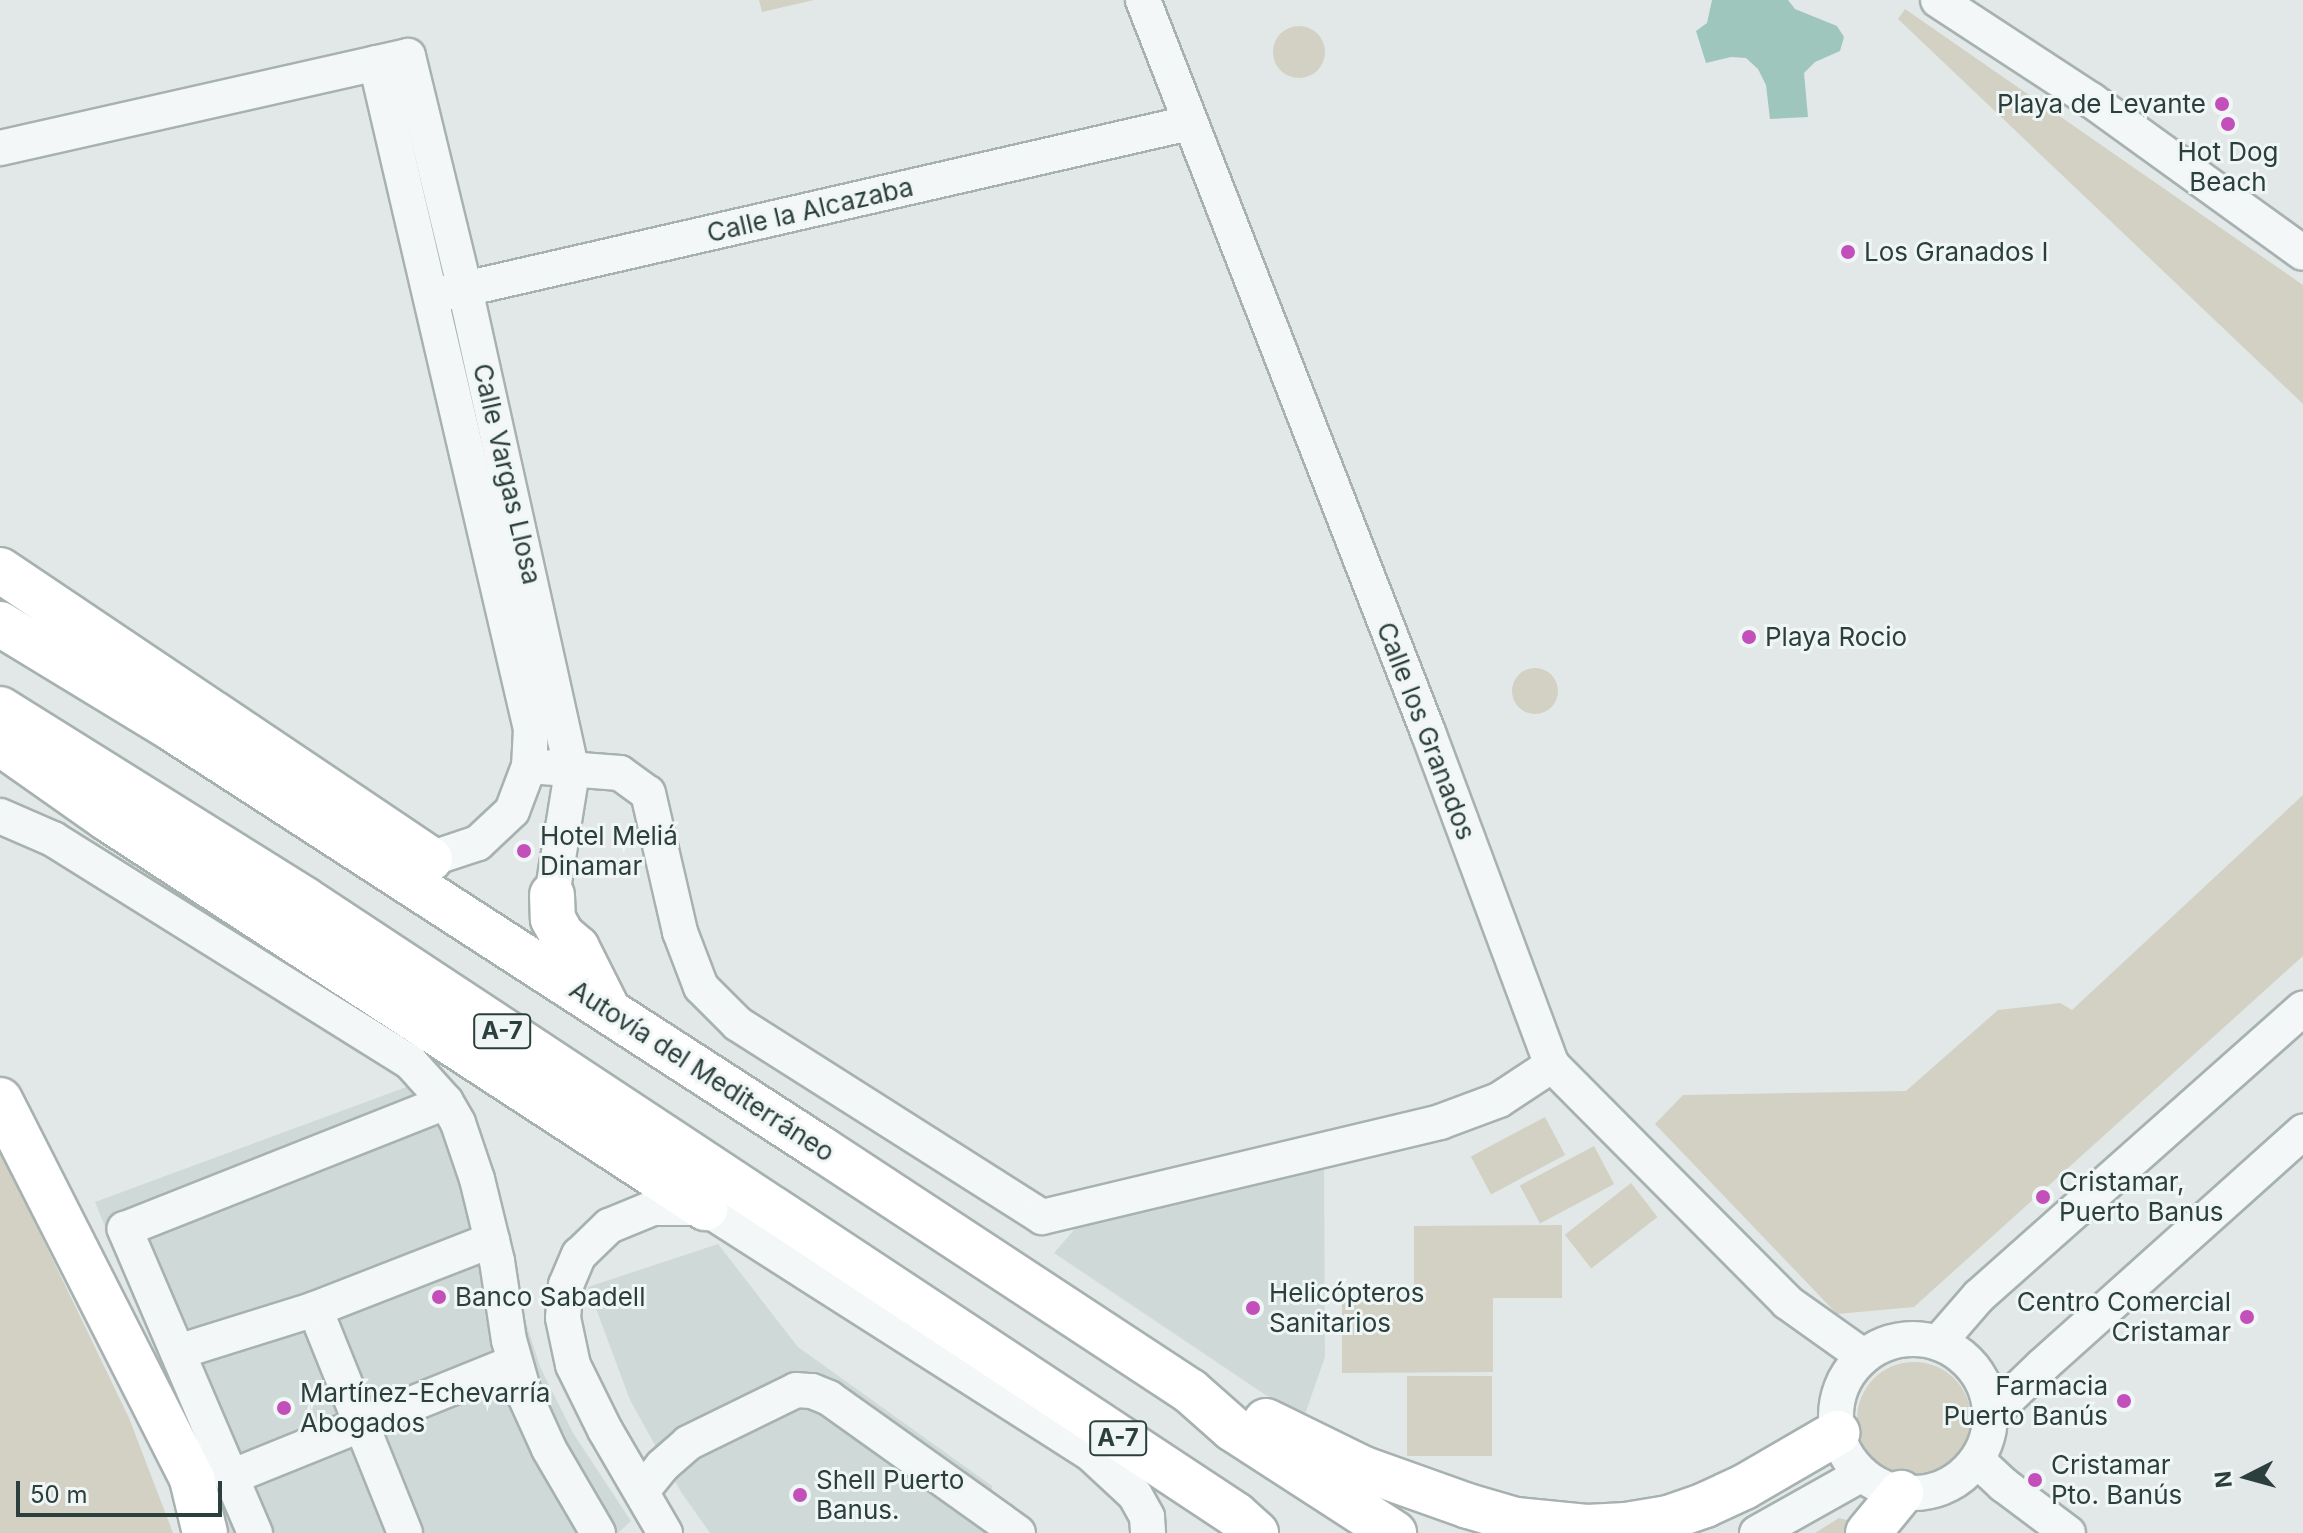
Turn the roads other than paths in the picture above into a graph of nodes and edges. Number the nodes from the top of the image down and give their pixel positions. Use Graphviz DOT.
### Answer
graph roads {
  1 [pos="1143,0"];
  2 [pos="1938,0"];
  3 [pos="392,60"];
  4 [pos="1189,123"];
  5 [pos="0,148"];
  6 [pos="450,229"];
  7 [pos="417,237"];
  8 [pos="2303,253"];
  9 [pos="465,289"];
  10 [pos="431,297"];
  11 [pos="0,570"];
  12 [pos="0,624"];
  13 [pos="530,654"];
  14 [pos="0,709"];
  15 [pos="0,743"];
  16 [pos="529,766"];
  17 [pos="572,772"];
  18 [pos="320,788"];
  19 [pos="0,816"];
  20 [pos="430,859"];
  21 [pos="377,862"];
  22 [pos="552,895"];
  23 [pos="2303,1008"];
  24 [pos="608,1010"];
  25 [pos="1552,1065"];
  26 [pos="0,1100"];
  27 [pos="446,1102"];
  28 [pos="2303,1132"];
  29 [pos="705,1208"];
  30 [pos="492,1240"];
  31 [pos="315,1309"];
  32 [pos="1939,1342"];
  33 [pos="178,1352"];
  34 [pos="1863,1356"];
  35 [pos="515,1362"];
  36 [pos="1190,1391"];
  37 [pos="1990,1416"];
  38 [pos="361,1424"];
  39 [pos="1837,1433"];
  40 [pos="1091,1454"];
  41 [pos="1977,1460"];
  42 [pos="1862,1474"];
  43 [pos="231,1477"];
  44 [pos="642,1491"];
  45 [pos="1901,1493"];
  46 [pos="205,1533"];
  47 [pos="255,1533"];
  48 [pos="405,1533"];
  49 [pos="598,1533"];
  50 [pos="665,1533"];
  51 [pos="1018,1533"];
  52 [pos="1148,1533"];
  53 [pos="1224,1533"];
  54 [pos="1256,1533"];
  55 [pos="1394,1533"];
  56 [pos="1757,1533"];
  57 [pos="1868,1533"];
  58 [pos="2068,1533"];
  1 -- 4 [label="street, Calle los Granados"];
  2 -- 8 [label="street"];
  3 -- 5 [label="street"];
  3 -- 6 [label="street, Calle Vargas Llosa"];
  3 -- 7 [label="street, Calle Vargas Llosa"];
  4 -- 9 [label="street, Calle la Alcazaba"];
  4 -- 25 [label="street, Calle los Granados"];
  6 -- 7 [label="street"];
  6 -- 9 [label="street, Calle Vargas Llosa"];
  7 -- 10 [label="street, Calle Vargas Llosa"];
  9 -- 10 [label="street, Calle la Alcazaba"];
  9 -- 13 [label="street, Calle Vargas Llosa"];
  10 -- 13 [label="street, Calle Vargas Llosa"];
  11 -- 18 [label="main road"];
  12 -- 21 [label="main road, Autovía del Mediterráneo"];
  13 -- 16 [label="street, Calle Vargas Llosa"];
  13 -- 17 [label="street, Calle Vargas Llosa"];
  14 -- 54 [label="main road, A-7"];
  15 -- 29 [label="main road"];
  16 -- 17 [label="street"];
  16 -- 20 [label="street, Calle Vargas Llosa"];
  17 -- 22 [label="street, Calle Vargas Llosa"];
  17 -- 25 [label="street"];
  18 -- 20 [label="main road"];
  18 -- 21 [label="main road"];
  19 -- 27 [label="street"];
  20 -- 21 [label="main road"];
  21 -- 24 [label="main road, Autovía del Mediterráneo"];
  22 -- 24 [label="main road"];
  23 -- 32 [label="street"];
  24 -- 36 [label="main road, Autovía del Mediterráneo"];
  25 -- 34 [label="street, Calle los Granados"];
  26 -- 46 [label="main road"];
  27 -- 30 [label="street"];
  27 -- 33 [label="street"];
  28 -- 37 [label="street"];
  29 -- 40 [label="street"];
  29 -- 44 [label="street"];
  30 -- 31 [label="street"];
  30 -- 35 [label="street"];
  31 -- 33 [label="street"];
  31 -- 38 [label="street"];
  32 -- 34 [label="street"];
  32 -- 37 [label="street"];
  33 -- 43 [label="street"];
  34 -- 39 [label="street"];
  35 -- 38 [label="street"];
  35 -- 49 [label="street"];
  36 -- 39 [label="main road"];
  36 -- 55 [label="main road, Autovía del Mediterráneo"];
  37 -- 41 [label="street"];
  38 -- 43 [label="street"];
  38 -- 48 [label="street"];
  39 -- 42 [label="street"];
  40 -- 52 [label="street"];
  40 -- 53 [label="main road"];
  41 -- 45 [label="street"];
  41 -- 58 [label="street"];
  42 -- 45 [label="street"];
  42 -- 56 [label="street"];
  43 -- 47 [label="street"];
  44 -- 50 [label="street"];
  44 -- 51 [label="street"];
  45 -- 57 [label="main road"];
}
